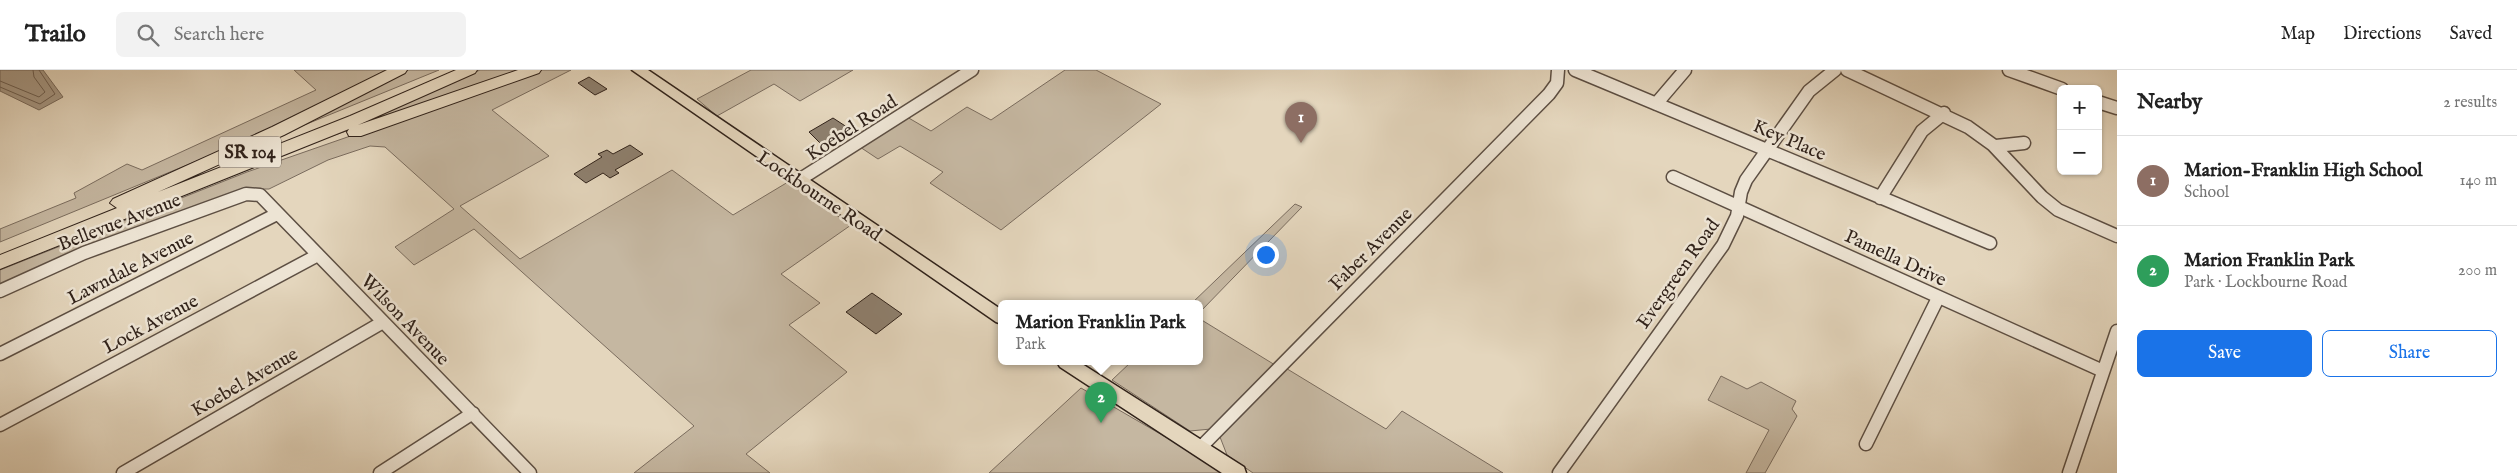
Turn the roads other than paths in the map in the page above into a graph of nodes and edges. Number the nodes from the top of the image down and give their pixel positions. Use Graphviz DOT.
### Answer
graph roads {
  1 [pos="399,70"];
  2 [pos="449,70"];
  3 [pos="469,70"];
  4 [pos="533,70"];
  5 [pos="639,70"];
  6 [pos="972,70"];
  7 [pos="1558,70"];
  8 [pos="1575,70"];
  9 [pos="1685,70"];
  10 [pos="1835,70"];
  11 [pos="1847,70"];
  12 [pos="2009,70"];
  13 [pos="2057,87"];
  14 [pos="2102,103"];
  15 [pos="1656,104"];
  16 [pos="2117,108"];
  17 [pos="1944,114"];
  18 [pos="2024,143"];
  19 [pos="1996,146"];
  20 [pos="1767,150"];
  21 [pos="1673,177"];
  22 [pos="799,180"];
  23 [pos="194,184"];
  24 [pos="254,194"];
  25 [pos="1880,198"];
  26 [pos="1738,206"];
  27 [pos="109,208"];
  28 [pos="277,214"];
  29 [pos="2117,236"];
  30 [pos="1990,243"];
  31 [pos="0,251"];
  32 [pos="318,255"];
  33 [pos="0,262"];
  34 [pos="0,290"];
  35 [pos="1938,298"];
  36 [pos="998,315"];
  37 [pos="384,322"];
  38 [pos="2117,331"];
  39 [pos="0,354"];
  40 [pos="1071,365"];
  41 [pos="2103,371"];
  42 [pos="473,413"];
  43 [pos="0,425"];
  44 [pos="1866,444"];
  45 [pos="1200,448"];
  46 [pos="123,473"];
  47 [pos="380,473"];
  48 [pos="530,473"];
  49 [pos="1236,473"];
  50 [pos="1559,473"];
  51 [pos="2069,473"];
  1 -- 27 [label="highway"];
  2 -- 27 [label="highway, SR 104"];
  3 -- 23 [label="highway, SR 104"];
  4 -- 23 [label="highway"];
  5 -- 22 [label="main road, Lockbourne Road"];
  6 -- 22 [label="street, Koebel Road"];
  7 -- 45 [label="street, Faber Avenue"];
  8 -- 15 [label="street, Key Place"];
  9 -- 15 [label="street"];
  10 -- 20 [label="street, Evergreen Road"];
  11 -- 17 [label="street"];
  12 -- 13 [label="street"];
  14 -- 16 [label="street"];
  15 -- 20 [label="street, Key Place"];
  17 -- 19 [label="street"];
  17 -- 25 [label="street"];
  18 -- 19 [label="street"];
  19 -- 29 [label="street"];
  20 -- 25 [label="street, Key Place"];
  20 -- 26 [label="street, Evergreen Road"];
  21 -- 26 [label="street, Pamella Drive"];
  22 -- 36 [label="main road, Lockbourne Road"];
  23 -- 33 [label="highway, SR 104"];
  24 -- 28 [label="street, Wilson Avenue"];
  24 -- 34 [label="street, Bellevue Avenue"];
  25 -- 30 [label="street, Key Place"];
  26 -- 35 [label="street, Pamella Drive"];
  26 -- 50 [label="street, Evergreen Road"];
  27 -- 31 [label="highway, SR 104"];
  28 -- 32 [label="street, Wilson Avenue"];
  28 -- 39 [label="street, Lawndale Avenue"];
  32 -- 37 [label="street, Wilson Avenue"];
  32 -- 43 [label="street, Lock Avenue"];
  35 -- 41 [label="street, Pamella Drive"];
  35 -- 44 [label="street"];
  37 -- 42 [label="street, Wilson Avenue"];
  37 -- 46 [label="street, Koebel Avenue"];
  38 -- 41 [label="street"];
  40 -- 45 [label="main road"];
  41 -- 51 [label="street"];
  42 -- 47 [label="street"];
  42 -- 48 [label="street, Wilson Avenue"];
  45 -- 49 [label="main road"];
}
